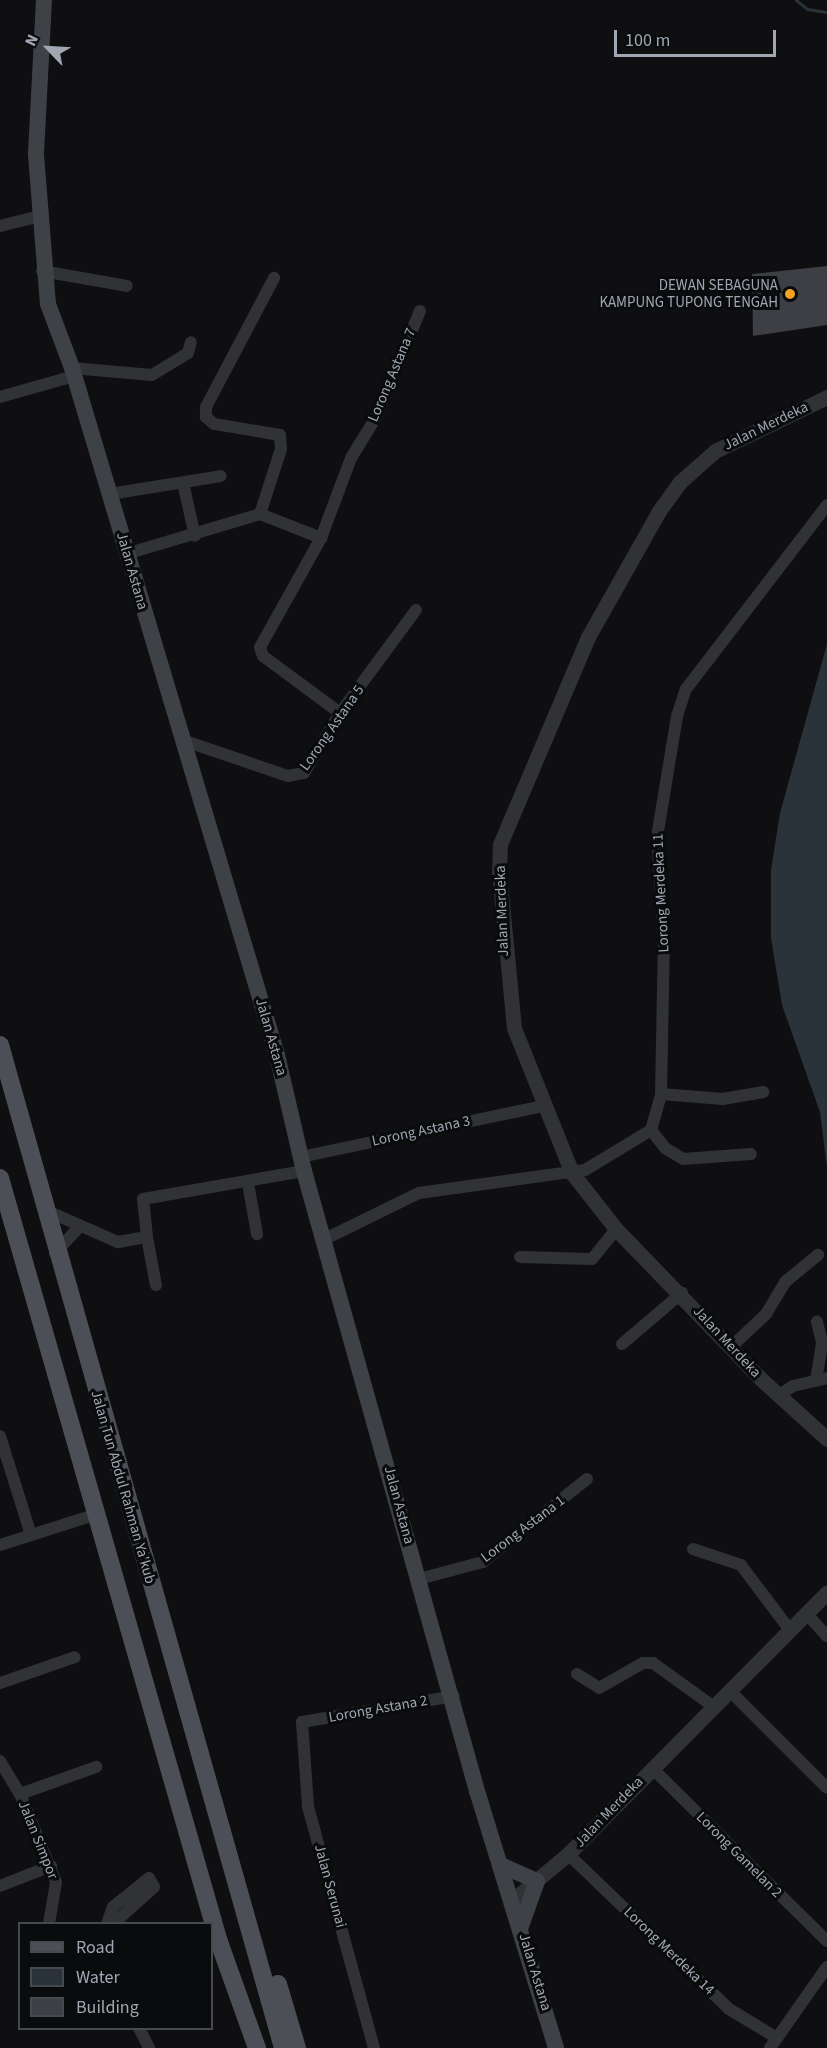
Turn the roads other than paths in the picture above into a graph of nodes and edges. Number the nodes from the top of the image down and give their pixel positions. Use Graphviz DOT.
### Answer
graph roads {
  1 [pos="44,0"];
  2 [pos="52,0"];
  3 [pos="46,20"];
  4 [pos="40,216"];
  5 [pos="0,226"];
  6 [pos="42,271"];
  7 [pos="274,278"];
  8 [pos="127,286"];
  9 [pos="420,311"];
  10 [pos="191,342"];
  11 [pos="73,372"];
  12 [pos="827,397"];
  13 [pos="0,398"];
  14 [pos="221,476"];
  15 [pos="183,483"];
  16 [pos="110,494"];
  17 [pos="827,505"];
  18 [pos="260,514"];
  19 [pos="195,536"];
  20 [pos="321,538"];
  21 [pos="126,554"];
  22 [pos="416,610"];
  23 [pos="340,713"];
  24 [pos="182,740"];
  25 [pos="0,1045"];
  26 [pos="763,1092"];
  27 [pos="661,1094"];
  28 [pos="542,1106"];
  29 [pos="651,1131"];
  30 [pos="751,1154"];
  31 [pos="303,1164"];
  32 [pos="572,1173"];
  33 [pos="0,1178"];
  34 [pos="248,1183"];
  35 [pos="44,1209"];
  36 [pos="77,1228"];
  37 [pos="616,1229"];
  38 [pos="257,1234"];
  39 [pos="147,1237"];
  40 [pos="323,1240"];
  41 [pos="55,1253"];
  42 [pos="818,1255"];
  43 [pos="520,1257"];
  44 [pos="156,1286"];
  45 [pos="682,1293"];
  46 [pos="817,1322"];
  47 [pos="622,1344"];
  48 [pos="731,1347"];
  49 [pos="821,1379"];
  50 [pos="778,1396"];
  51 [pos="0,1436"];
  52 [pos="827,1438"];
  53 [pos="587,1479"];
  54 [pos="97,1514"];
  55 [pos="31,1534"];
  56 [pos="0,1545"];
  57 [pos="693,1549"];
  58 [pos="419,1579"];
  59 [pos="827,1592"];
  60 [pos="806,1613"];
  61 [pos="789,1629"];
  62 [pos="827,1636"];
  63 [pos="75,1657"];
  64 [pos="577,1674"];
  65 [pos="0,1683"];
  66 [pos="730,1691"];
  67 [pos="454,1696"];
  68 [pos="714,1707"];
  69 [pos="302,1722"];
  70 [pos="0,1761"];
  71 [pos="96,1767"];
  72 [pos="652,1768"];
  73 [pos="2,1777"];
  74 [pos="827,1788"];
  75 [pos="20,1794"];
  76 [pos="568,1854"];
  77 [pos="51,1866"];
  78 [pos="503,1866"];
  79 [pos="537,1881"];
  80 [pos="0,1886"];
  81 [pos="513,1900"];
  82 [pos="49,1922"];
  83 [pos="107,1922"];
  84 [pos="114,1922"];
  85 [pos="251,1926"];
  86 [pos="521,1926"];
  87 [pos="219,1941"];
  88 [pos="827,1941"];
  89 [pos="827,1967"];
  90 [pos="139,2030"];
  91 [pos="774,2045"];
  92 [pos="149,2048"];
  93 [pos="246,2048"];
  94 [pos="257,2048"];
  95 [pos="283,2048"];
  96 [pos="297,2048"];
  97 [pos="374,2048"];
  98 [pos="556,2048"];
  1 -- 3 [label="main road, Jalan Astana"];
  2 -- 3 [label="main road, Jalan Astana"];
  3 -- 4 [label="main road, Jalan Astana"];
  4 -- 5 [label="street"];
  4 -- 6 [label="main road, Jalan Astana"];
  6 -- 8 [label="street"];
  6 -- 11 [label="main road, Jalan Astana"];
  7 -- 18 [label="street"];
  9 -- 20 [label="street, Lorong Astana 7"];
  10 -- 11 [label="street"];
  11 -- 13 [label="street"];
  11 -- 16 [label="main road, Jalan Astana"];
  12 -- 28 [label="street, Jalan Merdeka"];
  14 -- 15 [label="street"];
  15 -- 16 [label="street"];
  15 -- 19 [label="street"];
  16 -- 21 [label="main road, Jalan Astana"];
  17 -- 27 [label="street, Lorong Merdeka 11"];
  18 -- 19 [label="street"];
  18 -- 20 [label="street"];
  19 -- 21 [label="street"];
  20 -- 23 [label="street, Lorong Astana 7"];
  21 -- 24 [label="main road, Jalan Astana"];
  22 -- 23 [label="street, Lorong Astana 5"];
  23 -- 24 [label="street, Lorong Astana 5"];
  24 -- 31 [label="main road, Jalan Astana"];
  25 -- 35 [label="main road, Jalan Tun Abdul Rahman Ya'kub"];
  26 -- 27 [label="street"];
  27 -- 29 [label="street, Lorong Merdeka 11"];
  28 -- 31 [label="street, Lorong Astana 3"];
  28 -- 32 [label="street, Jalan Merdeka"];
  29 -- 30 [label="street"];
  29 -- 32 [label="street"];
  31 -- 34 [label="street, Lorong Astana 3"];
  31 -- 40 [label="main road, Jalan Astana"];
  32 -- 37 [label="street, Jalan Merdeka"];
  32 -- 40 [label="street"];
  33 -- 54 [label="main road"];
  34 -- 38 [label="street"];
  34 -- 39 [label="street, Lorong Astana 3"];
  35 -- 36 [label="street"];
  35 -- 41 [label="main road, Jalan Tun Abdul Rahman Ya'kub"];
  36 -- 39 [label="street"];
  36 -- 41 [label="street"];
  37 -- 43 [label="street"];
  37 -- 45 [label="street, Jalan Merdeka"];
  39 -- 44 [label="street"];
  40 -- 58 [label="main road, Jalan Astana"];
  41 -- 85 [label="main road, Jalan Tun Abdul Rahman Ya'kub"];
  42 -- 48 [label="street"];
  45 -- 47 [label="street"];
  45 -- 48 [label="street, Jalan Merdeka"];
  46 -- 49 [label="street"];
  48 -- 50 [label="street, Jalan Merdeka"];
  49 -- 50 [label="street"];
  50 -- 52 [label="street, Jalan Merdeka"];
  51 -- 55 [label="street"];
  53 -- 58 [label="street, Lorong Astana 1"];
  54 -- 55 [label="street"];
  54 -- 87 [label="main road"];
  55 -- 56 [label="street"];
  57 -- 61 [label="street"];
  58 -- 67 [label="main road, Jalan Astana"];
  59 -- 60 [label="street, Jalan Merdeka"];
  60 -- 61 [label="street, Jalan Merdeka"];
  60 -- 62 [label="street"];
  61 -- 66 [label="street, Jalan Merdeka"];
  63 -- 65 [label="street"];
  64 -- 68 [label="street"];
  66 -- 68 [label="street, Jalan Merdeka"];
  66 -- 74 [label="street"];
  67 -- 69 [label="street, Lorong Astana 2"];
  67 -- 78 [label="main road, Jalan Astana"];
  68 -- 72 [label="street, Jalan Merdeka"];
  69 -- 97 [label="street, Jalan Serunai"];
  70 -- 73 [label="street, Jalan Simpor"];
  71 -- 75 [label="street"];
  72 -- 76 [label="street, Jalan Merdeka"];
  72 -- 88 [label="street, Lorong Gamelan 2"];
  73 -- 75 [label="street, Jalan Simpor"];
  75 -- 77 [label="street, Jalan Simpor"];
  76 -- 79 [label="street, Jalan Merdeka"];
  76 -- 91 [label="street, Lorong Merdeka 14"];
  77 -- 80 [label="street"];
  77 -- 82 [label="street, Jalan Simpor"];
  78 -- 79 [label="main road"];
  78 -- 81 [label="main road, Jalan Astana"];
  79 -- 81 [label="street, Jalan Merdeka"];
  79 -- 86 [label="main road"];
  81 -- 86 [label="main road, Jalan Astana"];
  83 -- 84 [label="street"];
  85 -- 95 [label="main road, Jalan Tun Abdul Rahman Ya'kub"];
  85 -- 96 [label="main road"];
  86 -- 98 [label="main road, Jalan Astana"];
  87 -- 93 [label="main road"];
  87 -- 94 [label="main road"];
  89 -- 91 [label="street"];
  90 -- 92 [label="street"];
}
